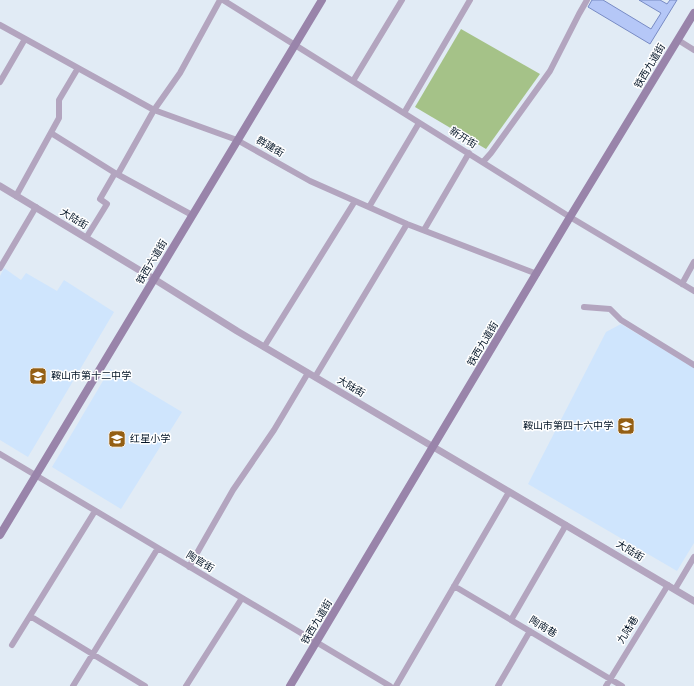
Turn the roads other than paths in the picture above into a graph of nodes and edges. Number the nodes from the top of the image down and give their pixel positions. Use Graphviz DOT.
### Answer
graph roads {
  1 [pos="222,0"];
  2 [pos="322,0"];
  3 [pos="402,0"];
  4 [pos="470,0"];
  5 [pos="587,0"];
  6 [pos="694,13"];
  7 [pos="0,25"];
  8 [pos="25,39"];
  9 [pos="678,40"];
  10 [pos="295,45"];
  11 [pos="694,50"];
  12 [pos="78,68"];
  13 [pos="353,81"];
  14 [pos="0,82"];
  15 [pos="154,110"];
  16 [pos="404,113"];
  17 [pos="419,122"];
  18 [pos="51,133"];
  19 [pos="237,140"];
  20 [pos="469,153"];
  21 [pos="482,162"];
  22 [pos="116,173"];
  23 [pos="0,186"];
  24 [pos="16,196"];
  25 [pos="355,201"];
  26 [pos="36,207"];
  27 [pos="369,207"];
  28 [pos="192,216"];
  29 [pos="570,217"];
  30 [pos="407,224"];
  31 [pos="424,230"];
  32 [pos="86,238"];
  33 [pos="694,262"];
  34 [pos="0,268"];
  35 [pos="537,274"];
  36 [pos="154,279"];
  37 [pos="682,284"];
  38 [pos="694,291"];
  39 [pos="584,307"];
  40 [pos="264,347"];
  41 [pos="694,365"];
  42 [pos="312,375"];
  43 [pos="433,447"];
  44 [pos="0,454"];
  45 [pos="35,476"];
  46 [pos="509,492"];
  47 [pos="95,511"];
  48 [pos="566,525"];
  49 [pos="0,535"];
  50 [pos="158,548"];
  51 [pos="694,557"];
  52 [pos="189,567"];
  53 [pos="668,585"];
  54 [pos="454,586"];
  55 [pos="675,589"];
  56 [pos="242,598"];
  57 [pos="694,601"];
  58 [pos="30,616"];
  59 [pos="511,620"];
  60 [pos="530,631"];
  61 [pos="316,642"];
  62 [pos="12,646"];
  63 [pos="92,655"];
  64 [pos="610,679"];
  65 [pos="73,686"];
  66 [pos="145,686"];
  67 [pos="186,686"];
  68 [pos="290,686"];
  69 [pos="390,686"];
  70 [pos="396,686"];
  71 [pos="498,686"];
  72 [pos="606,686"];
  73 [pos="622,686"];
  1 -- 10 [label="street, 新开街"];
  1 -- 15 [label="street"];
  2 -- 10 [label="main road, 铁西六道街"];
  3 -- 13 [label="street"];
  4 -- 16 [label="street"];
  5 -- 21 [label="street"];
  6 -- 9 [label="main road, 铁西九道街"];
  7 -- 8 [label="street, 群建街"];
  8 -- 12 [label="street, 群建街"];
  8 -- 14 [label="street"];
  9 -- 11 [label="street"];
  9 -- 29 [label="main road, 铁西九道街"];
  10 -- 13 [label="street, 新开街"];
  10 -- 19 [label="main road, 铁西六道街"];
  12 -- 15 [label="street, 群建街"];
  12 -- 18 [label="street"];
  13 -- 16 [label="street, 新开街"];
  15 -- 19 [label="street, 群建街"];
  15 -- 22 [label="street"];
  16 -- 17 [label="street, 新开街"];
  17 -- 20 [label="street, 新开街"];
  17 -- 27 [label="street"];
  18 -- 22 [label="street"];
  18 -- 24 [label="street"];
  19 -- 25 [label="street, 群建街"];
  19 -- 28 [label="main road, 铁西六道街"];
  20 -- 21 [label="street, 新开街"];
  20 -- 31 [label="street"];
  21 -- 29 [label="street, 新开街"];
  22 -- 28 [label="street"];
  22 -- 32 [label="street"];
  23 -- 24 [label="street, 大陆街"];
  24 -- 26 [label="street, 大陆街"];
  25 -- 27 [label="street, 群建街"];
  25 -- 40 [label="street"];
  26 -- 32 [label="street, 大陆街"];
  26 -- 34 [label="street"];
  27 -- 30 [label="street, 群建街"];
  28 -- 36 [label="main road, 铁西六道街"];
  29 -- 35 [label="main road, 铁西九道街"];
  29 -- 37 [label="street, 新开街"];
  30 -- 31 [label="street, 群建街"];
  30 -- 42 [label="street"];
  31 -- 35 [label="street, 群建街"];
  32 -- 36 [label="street, 大陆街"];
  33 -- 37 [label="street"];
  35 -- 43 [label="main road, 铁西九道街"];
  36 -- 40 [label="street, 大陆街"];
  36 -- 45 [label="main road, 铁西六道街"];
  37 -- 38 [label="street, 新开街"];
  39 -- 41 [label="street"];
  40 -- 42 [label="street, 大陆街"];
  42 -- 43 [label="street, 大陆街"];
  42 -- 52 [label="street"];
  43 -- 46 [label="street, 大陆街"];
  43 -- 61 [label="main road, 铁西九道街"];
  44 -- 45 [label="street, 陶官街"];
  45 -- 47 [label="street, 陶官街"];
  45 -- 49 [label="main road, 铁西六道街"];
  46 -- 48 [label="street, 大陆街"];
  46 -- 54 [label="street"];
  47 -- 50 [label="street, 陶官街"];
  47 -- 58 [label="street"];
  48 -- 53 [label="street, 大陆街"];
  48 -- 59 [label="street"];
  50 -- 52 [label="street, 陶官街"];
  50 -- 63 [label="street"];
  51 -- 55 [label="street"];
  52 -- 56 [label="street, 陶官街"];
  53 -- 55 [label="street, 大陆街"];
  53 -- 64 [label="street, 九陆巷"];
  54 -- 59 [label="street, 陶南巷"];
  54 -- 70 [label="street"];
  55 -- 57 [label="street, 大陆街"];
  56 -- 61 [label="street, 陶官街"];
  56 -- 67 [label="street"];
  58 -- 62 [label="street"];
  58 -- 63 [label="street"];
  59 -- 60 [label="street, 陶南巷"];
  60 -- 64 [label="street, 陶南巷"];
  60 -- 71 [label="street"];
  61 -- 68 [label="main road, 铁西九道街"];
  61 -- 69 [label="street, 陶官街"];
  63 -- 65 [label="street"];
  63 -- 66 [label="street"];
  64 -- 72 [label="street, 九陆巷"];
  64 -- 73 [label="street, 陶南巷"];
}
